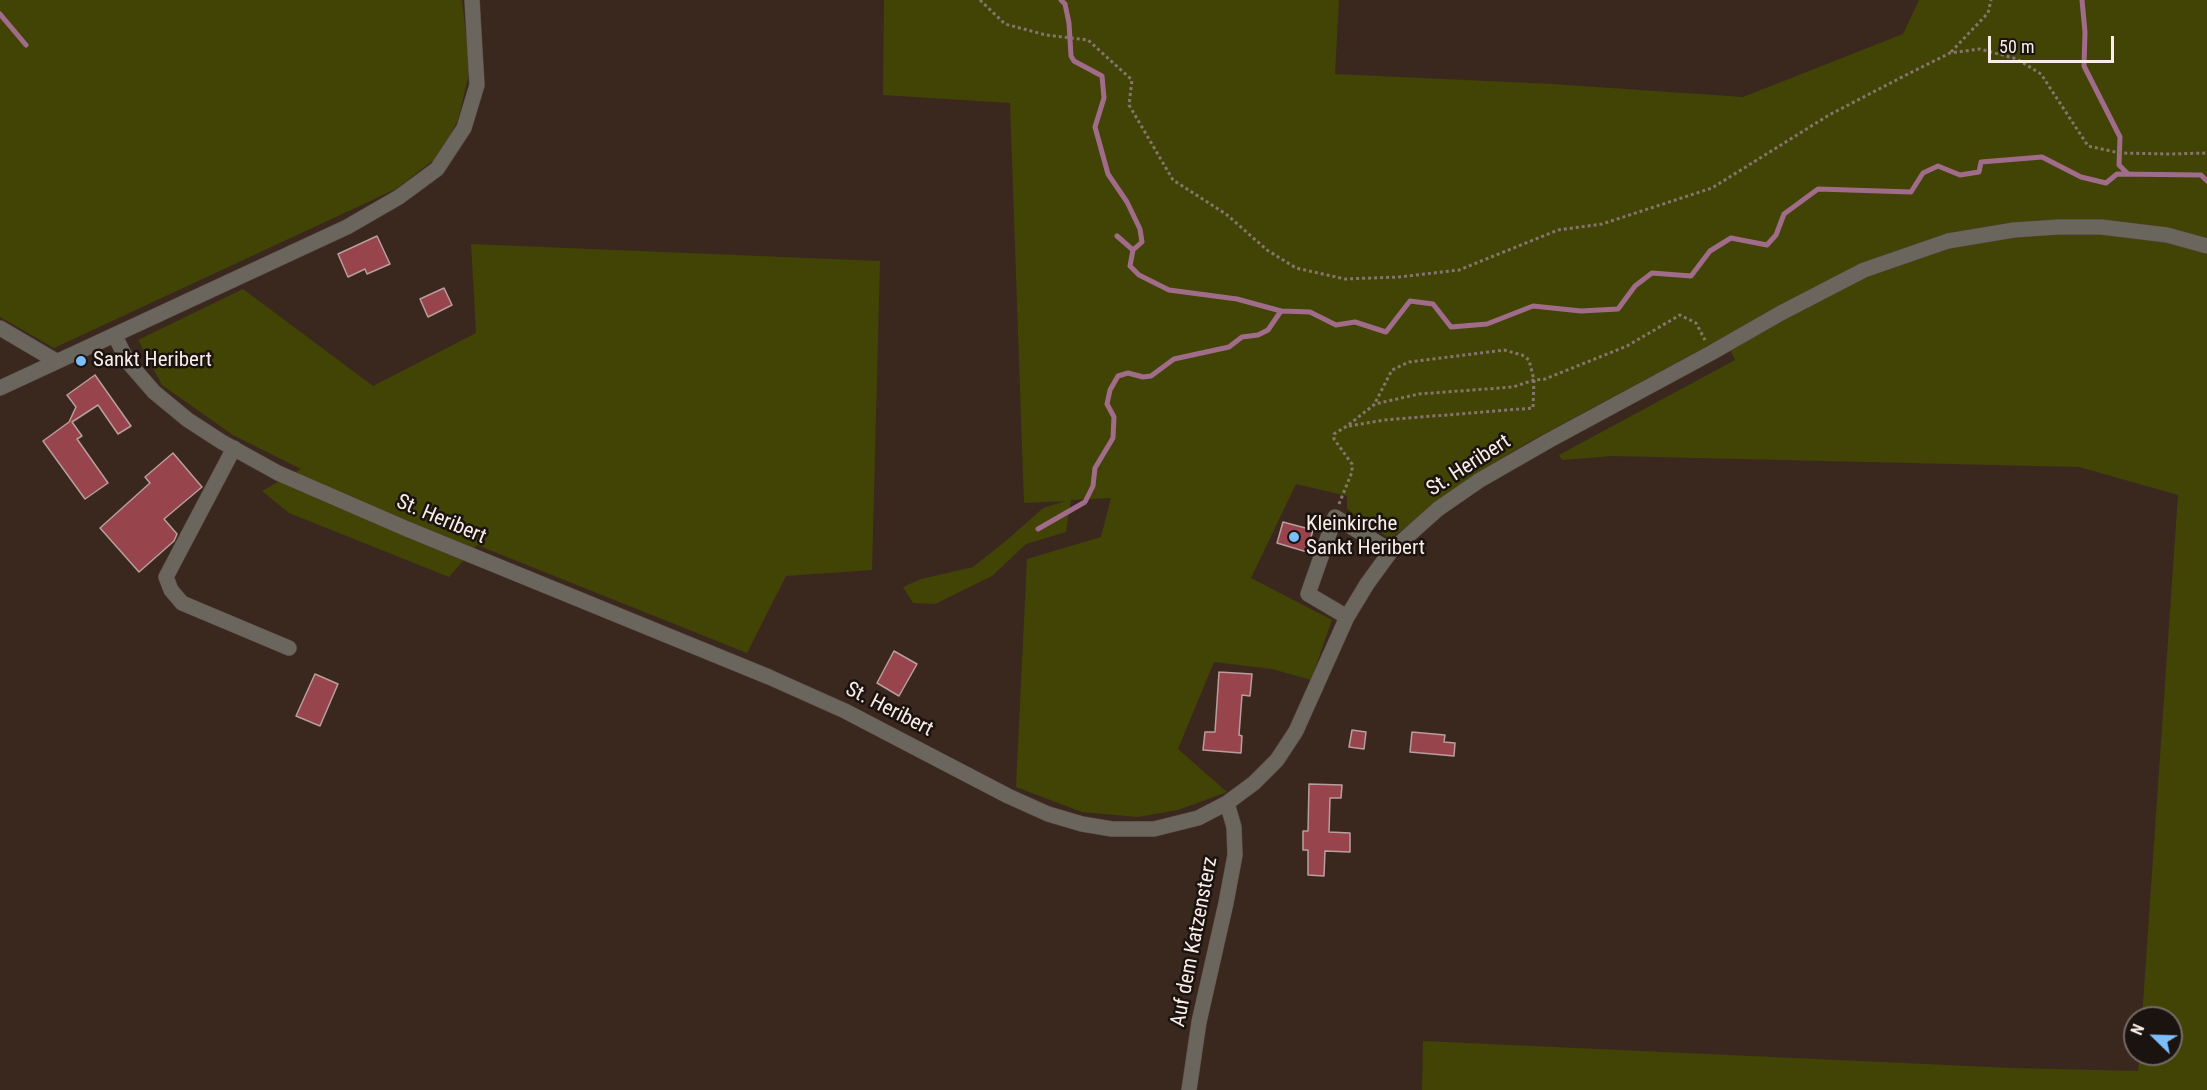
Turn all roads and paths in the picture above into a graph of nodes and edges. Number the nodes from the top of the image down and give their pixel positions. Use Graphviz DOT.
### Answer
graph roads {
  1 [pos="472,0"];
  2 [pos="980,0"];
  3 [pos="1991,0"];
  4 [pos="1950,53"];
  5 [pos="2207,153"];
  6 [pos="2207,246"];
  7 [pos="0,328"];
  8 [pos="115,336"];
  9 [pos="1712,353"];
  10 [pos="56,361"];
  11 [pos="1534,380"];
  12 [pos="0,388"];
  13 [pos="1375,404"];
  14 [pos="1347,426"];
  15 [pos="234,448"];
  16 [pos="1335,517"];
  17 [pos="1392,551"];
  18 [pos="1347,617"];
  19 [pos="289,648"];
  20 [pos="1227,803"];
  21 [pos="1189,1090"];
  1 -- 8 [label="street"];
  2 -- 4 [label="path"];
  3 -- 4 [label="path"];
  4 -- 5 [label="path"];
  6 -- 9 [label="street, St. Heribert"];
  7 -- 10 [label="street"];
  8 -- 10 [label="street"];
  8 -- 15 [label="street, St. Heribert"];
  9 -- 11 [label="path"];
  9 -- 17 [label="street, St. Heribert"];
  10 -- 12 [label="street"];
  11 -- 13 [label="path"];
  11 -- 13 [label="path"];
  11 -- 14 [label="path"];
  13 -- 14 [label="path"];
  14 -- 16 [label="path"];
  15 -- 19 [label="street"];
  15 -- 20 [label="street, St. Heribert"];
  16 -- 17 [label="street"];
  16 -- 18 [label="street"];
  17 -- 18 [label="street, St. Heribert"];
  18 -- 20 [label="street, St. Heribert"];
  20 -- 21 [label="street, Auf dem Katzensterz"];
}
